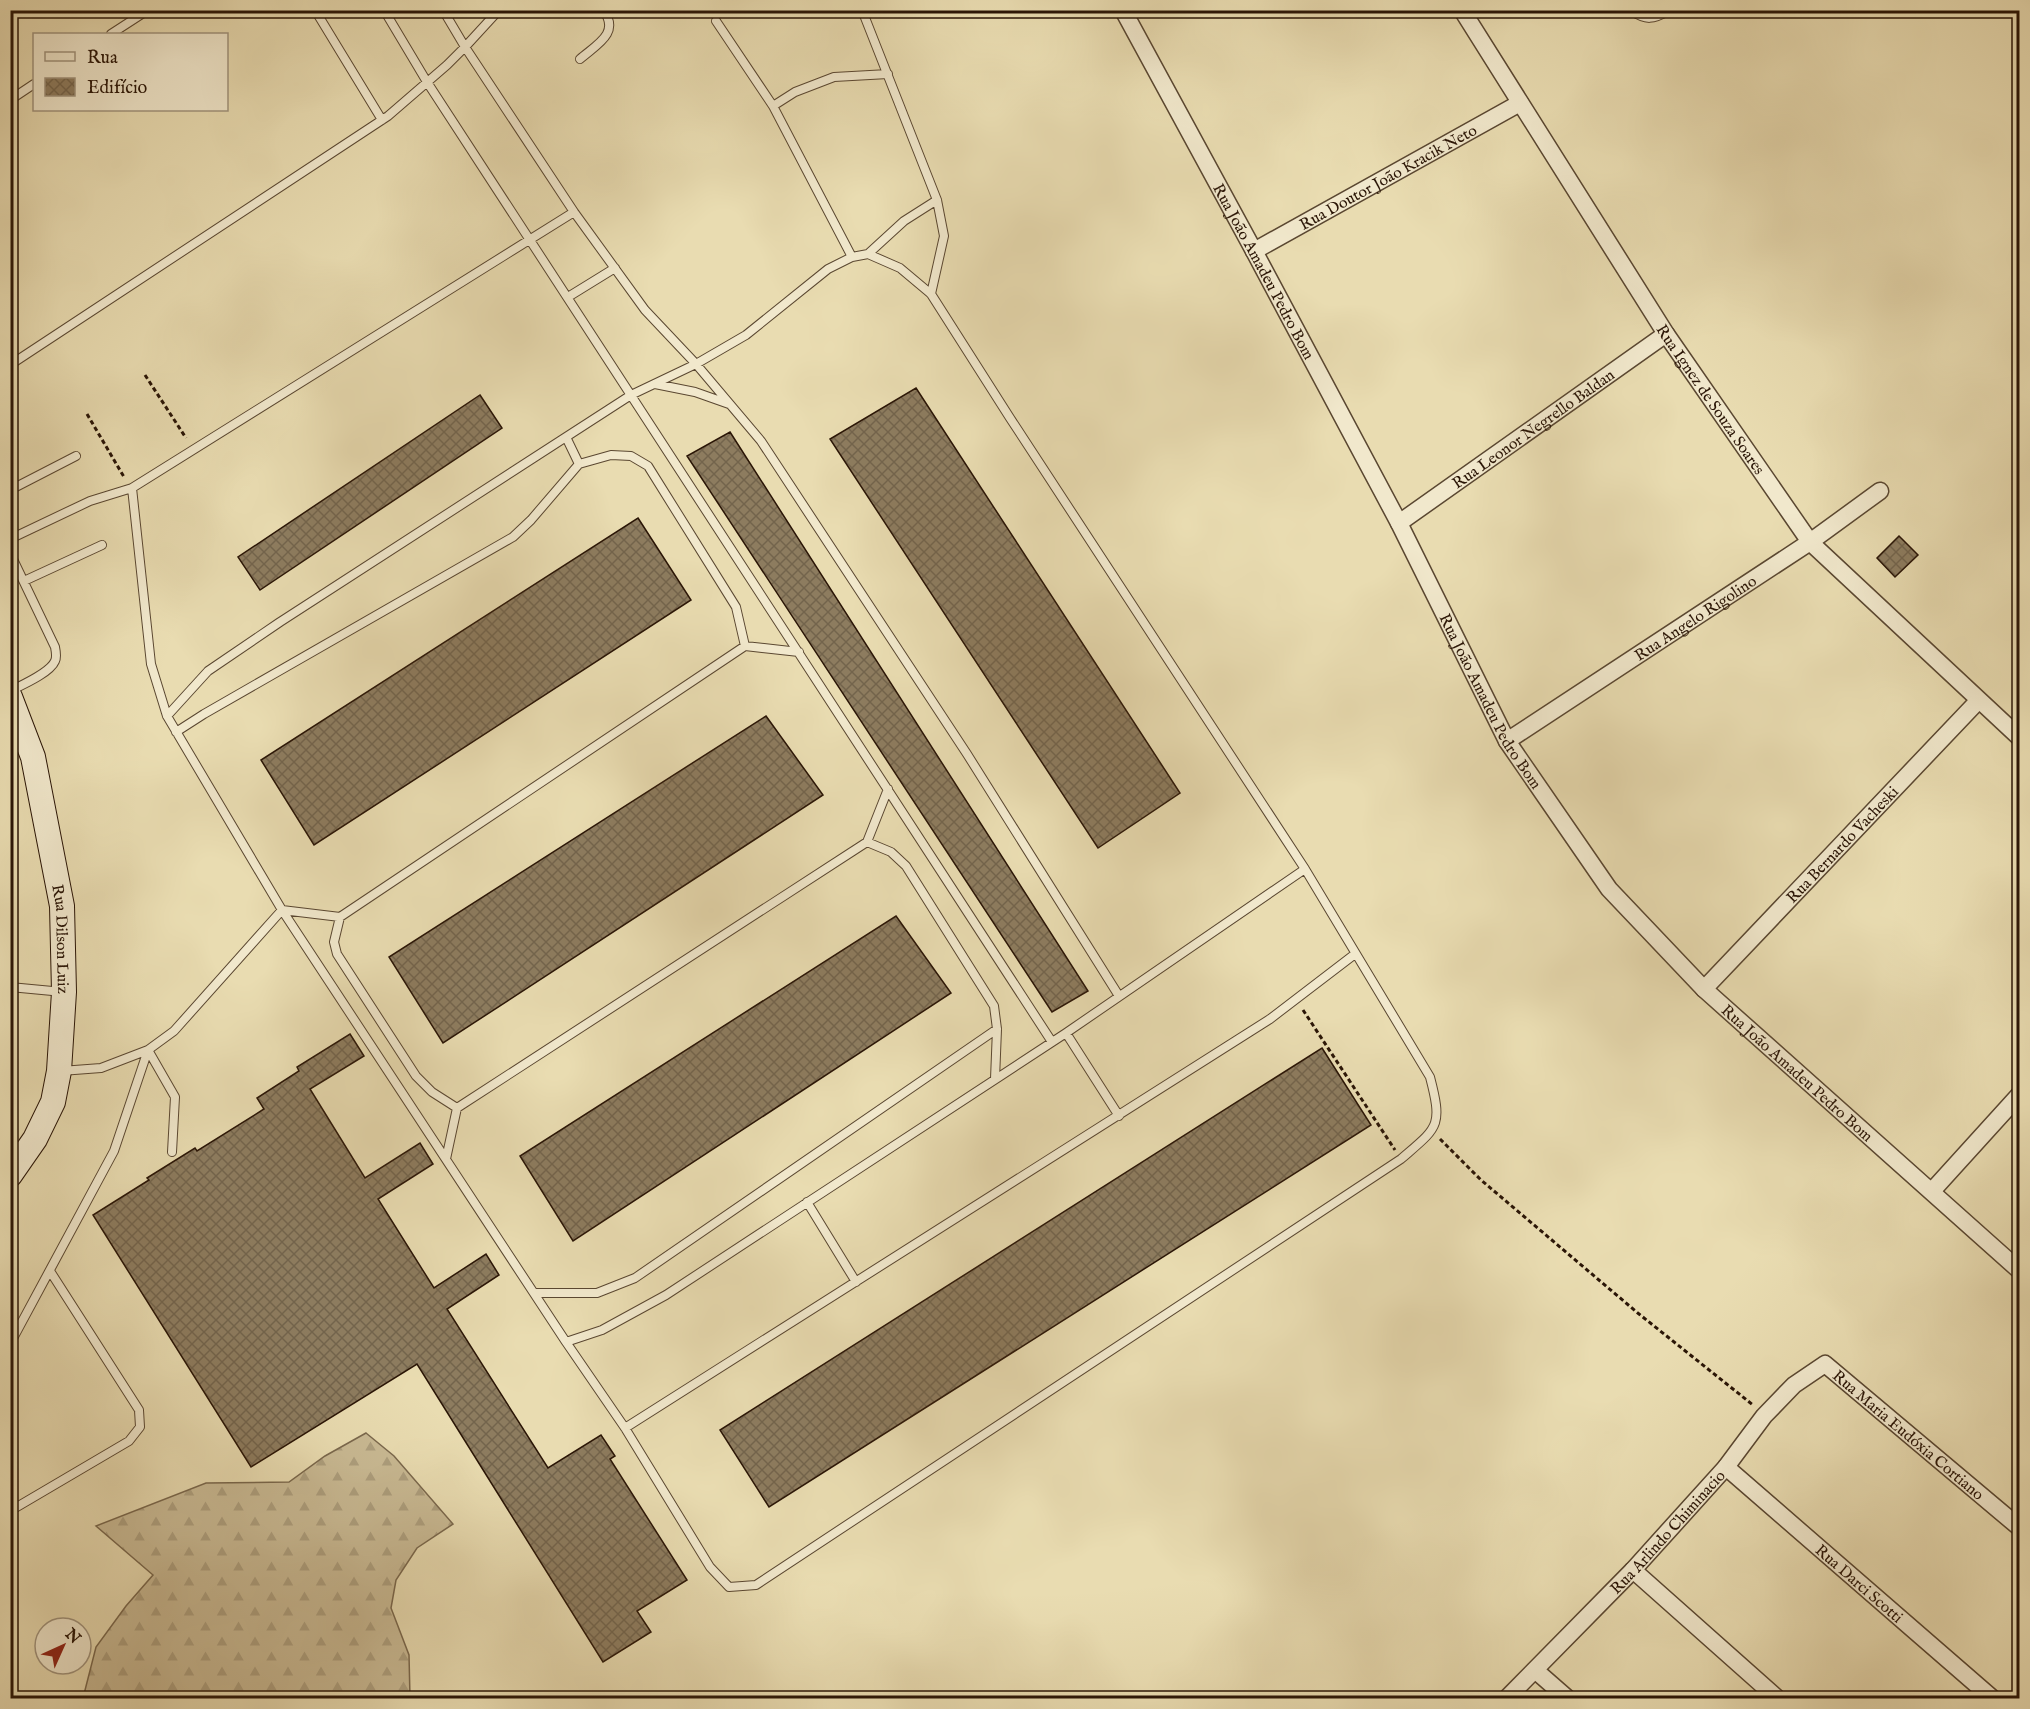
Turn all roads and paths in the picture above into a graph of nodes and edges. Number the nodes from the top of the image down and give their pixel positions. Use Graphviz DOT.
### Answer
graph roads {
  1 [pos="148,10"];
  2 [pos="315,10"];
  3 [pos="384,10"];
  4 [pos="443,10"];
  5 [pos="499,10"];
  6 [pos="603,10"];
  7 [pos="862,10"];
  8 [pos="1122,10"];
  9 [pos="1462,10"];
  10 [pos="1630,10"];
  11 [pos="1670,10"];
  12 [pos="716,21"];
  13 [pos="113,33"];
  14 [pos="465,47"];
  15 [pos="580,59"];
  16 [pos="888,75"];
  17 [pos="427,82"];
  18 [pos="33,85"];
  19 [pos="10,100"];
  20 [pos="1520,103"];
  21 [pos="773,106"];
  22 [pos="382,120"];
  23 [pos="937,200"];
  24 [pos="574,212"];
  25 [pos="530,239"];
  26 [pos="1254,251"];
  27 [pos="868,254"];
  28 [pos="852,257"];
  29 [pos="615,268"];
  30 [pos="931,294"];
  31 [pos="568,297"];
  32 [pos="1666,334"];
  33 [pos="696,364"];
  34 [pos="10,365"];
  35 [pos="145,375"];
  36 [pos="654,384"];
  37 [pos="631,394"];
  38 [pos="730,404"];
  39 [pos="87,414"];
  40 [pos="566,437"];
  41 [pos="193,450"];
  42 [pos="76,456"];
  43 [pos="579,464"];
  44 [pos="132,488"];
  45 [pos="10,490"];
  46 [pos="1880,491"];
  47 [pos="1399,523"];
  48 [pos="10,538"];
  49 [pos="1810,542"];
  50 [pos="102,545"];
  51 [pos="10,553"];
  52 [pos="24,581"];
  53 [pos="745,646"];
  54 [pos="799,652"];
  55 [pos="10,691"];
  56 [pos="10,698"];
  57 [pos="1978,701"];
  58 [pos="167,716"];
  59 [pos="176,732"];
  60 [pos="2019,738"];
  61 [pos="1507,741"];
  62 [pos="888,789"];
  63 [pos="867,842"];
  64 [pos="1305,869"];
  65 [pos="282,910"];
  66 [pos="340,916"];
  67 [pos="1356,954"];
  68 [pos="10,987"];
  69 [pos="1704,989"];
  70 [pos="64,992"];
  71 [pos="1119,996"];
  72 [pos="1296,1000"];
  73 [pos="996,1029"];
  74 [pos="1066,1033"];
  75 [pos="1052,1041"];
  76 [pos="148,1050"];
  77 [pos="59,1071"];
  78 [pos="995,1079"];
  79 [pos="2019,1094"];
  80 [pos="457,1108"];
  81 [pos="1119,1116"];
  82 [pos="1433,1132"];
  83 [pos="172,1152"];
  84 [pos="446,1159"];
  85 [pos="1401,1159"];
  86 [pos="10,1175"];
  87 [pos="1932,1191"];
  88 [pos="807,1202"];
  89 [pos="50,1271"];
  90 [pos="2019,1271"];
  91 [pos="856,1282"];
  92 [pos="534,1293"];
  93 [pos="566,1342"];
  94 [pos="10,1344"];
  95 [pos="1825,1364"];
  96 [pos="1764,1416"];
  97 [pos="625,1428"];
  98 [pos="1726,1467"];
  99 [pos="10,1511"];
  100 [pos="2019,1528"];
  101 [pos="1633,1570"];
  102 [pos="1535,1670"];
  103 [pos="1507,1698"];
  104 [pos="1568,1698"];
  105 [pos="1776,1698"];
  106 [pos="1992,1698"];
  1 -- 13 [label="lane"];
  2 -- 22 [label="lane"];
  3 -- 17 [label="lane"];
  4 -- 14 [label="lane"];
  5 -- 14 [label="lane"];
  6 -- 15 [label="lane"];
  7 -- 16 [label="lane"];
  8 -- 26 [label="street, Rua João Amadeu Pedro Bom"];
  9 -- 20 [label="street, Rua Ignez de Souza Soares"];
  10 -- 11 [label="lane"];
  12 -- 21 [label="lane"];
  14 -- 17 [label="lane"];
  14 -- 24 [label="lane"];
  16 -- 21 [label="lane"];
  16 -- 23 [label="lane"];
  17 -- 22 [label="lane"];
  17 -- 25 [label="lane"];
  18 -- 19 [label="lane"];
  20 -- 26 [label="street, Rua Doutor João Kracik Neto"];
  20 -- 32 [label="street, Rua Ignez de Souza Soares"];
  21 -- 28 [label="lane"];
  22 -- 34 [label="lane"];
  23 -- 27 [label="lane"];
  23 -- 30 [label="lane"];
  24 -- 25 [label="lane"];
  24 -- 29 [label="lane"];
  25 -- 31 [label="lane"];
  25 -- 41 [label="lane"];
  26 -- 47 [label="street, Rua João Amadeu Pedro Bom"];
  27 -- 28 [label="lane"];
  27 -- 30 [label="lane"];
  28 -- 33 [label="lane"];
  29 -- 31 [label="lane"];
  29 -- 33 [label="lane"];
  30 -- 64 [label="lane"];
  31 -- 37 [label="lane"];
  32 -- 47 [label="street, Rua Leonor Negrello Baldan"];
  32 -- 49 [label="street, Rua Ignez de Souza Soares"];
  33 -- 36 [label="lane"];
  33 -- 38 [label="lane"];
  35 -- 41 [label="path"];
  36 -- 37 [label="lane"];
  36 -- 38 [label="lane"];
  37 -- 40 [label="lane"];
  37 -- 54 [label="lane"];
  38 -- 71 [label="lane"];
  39 -- 44 [label="path"];
  40 -- 43 [label="lane"];
  40 -- 58 [label="lane"];
  41 -- 44 [label="lane"];
  42 -- 45 [label="lane"];
  43 -- 53 [label="lane"];
  43 -- 59 [label="lane"];
  44 -- 48 [label="lane"];
  44 -- 58 [label="lane"];
  46 -- 49 [label="street, Rua Angelo Rigolino"];
  47 -- 61 [label="street, Rua João Amadeu Pedro Bom"];
  49 -- 57 [label="street, Rua Ignez de Souza Soares"];
  49 -- 61 [label="street, Rua Angelo Rigolino"];
  50 -- 52 [label="lane"];
  51 -- 52 [label="lane"];
  52 -- 55 [label="lane"];
  53 -- 54 [label="lane"];
  53 -- 66 [label="lane"];
  54 -- 62 [label="lane"];
  56 -- 70 [label="street, Rua Dilson Luiz"];
  57 -- 60 [label="street, Rua Ignez de Souza Soares"];
  57 -- 69 [label="street, Rua Bernardo Vacheski"];
  58 -- 59 [label="lane"];
  59 -- 65 [label="lane"];
  61 -- 69 [label="street, Rua João Amadeu Pedro Bom"];
  62 -- 63 [label="lane"];
  62 -- 75 [label="lane"];
  63 -- 73 [label="lane"];
  63 -- 80 [label="lane"];
  64 -- 67 [label="lane"];
  64 -- 71 [label="lane"];
  65 -- 66 [label="lane"];
  65 -- 76 [label="lane"];
  65 -- 84 [label="lane"];
  66 -- 80 [label="lane"];
  67 -- 72 [label="lane"];
  67 -- 82 [label="lane"];
  68 -- 70 [label="lane"];
  69 -- 87 [label="street, Rua João Amadeu Pedro Bom"];
  70 -- 77 [label="street, Rua Dilson Luiz"];
  71 -- 74 [label="lane"];
  72 -- 81 [label="lane"];
  72 -- 85 [label="path"];
  73 -- 78 [label="lane"];
  73 -- 92 [label="lane"];
  74 -- 75 [label="lane"];
  74 -- 81 [label="lane"];
  75 -- 78 [label="lane"];
  76 -- 77 [label="lane"];
  76 -- 83 [label="lane"];
  76 -- 89 [label="lane"];
  77 -- 86 [label="street, Rua Dilson Luiz"];
  78 -- 88 [label="lane"];
  79 -- 87 [label="street"];
  80 -- 84 [label="lane"];
  81 -- 91 [label="lane"];
  82 -- 85 [label="lane"];
  82 -- 96 [label="path"];
  84 -- 92 [label="lane"];
  85 -- 97 [label="lane"];
  87 -- 90 [label="street, Rua João Amadeu Pedro Bom"];
  88 -- 91 [label="lane"];
  88 -- 93 [label="lane"];
  89 -- 94 [label="lane"];
  89 -- 99 [label="lane"];
  91 -- 97 [label="lane"];
  92 -- 93 [label="lane"];
  93 -- 97 [label="lane"];
  95 -- 96 [label="street, Rua Arlindo Chiminacio"];
  95 -- 100 [label="street, Rua Maria Eudóxia Cortiano"];
  96 -- 98 [label="street, Rua Arlindo Chiminacio"];
  98 -- 101 [label="street, Rua Arlindo Chiminacio"];
  98 -- 106 [label="street, Rua Darci Scotti"];
  101 -- 102 [label="street, Rua Arlindo Chiminacio"];
  101 -- 105 [label="street"];
  102 -- 103 [label="street, Rua Arlindo Chiminacio"];
  102 -- 104 [label="street"];
}
